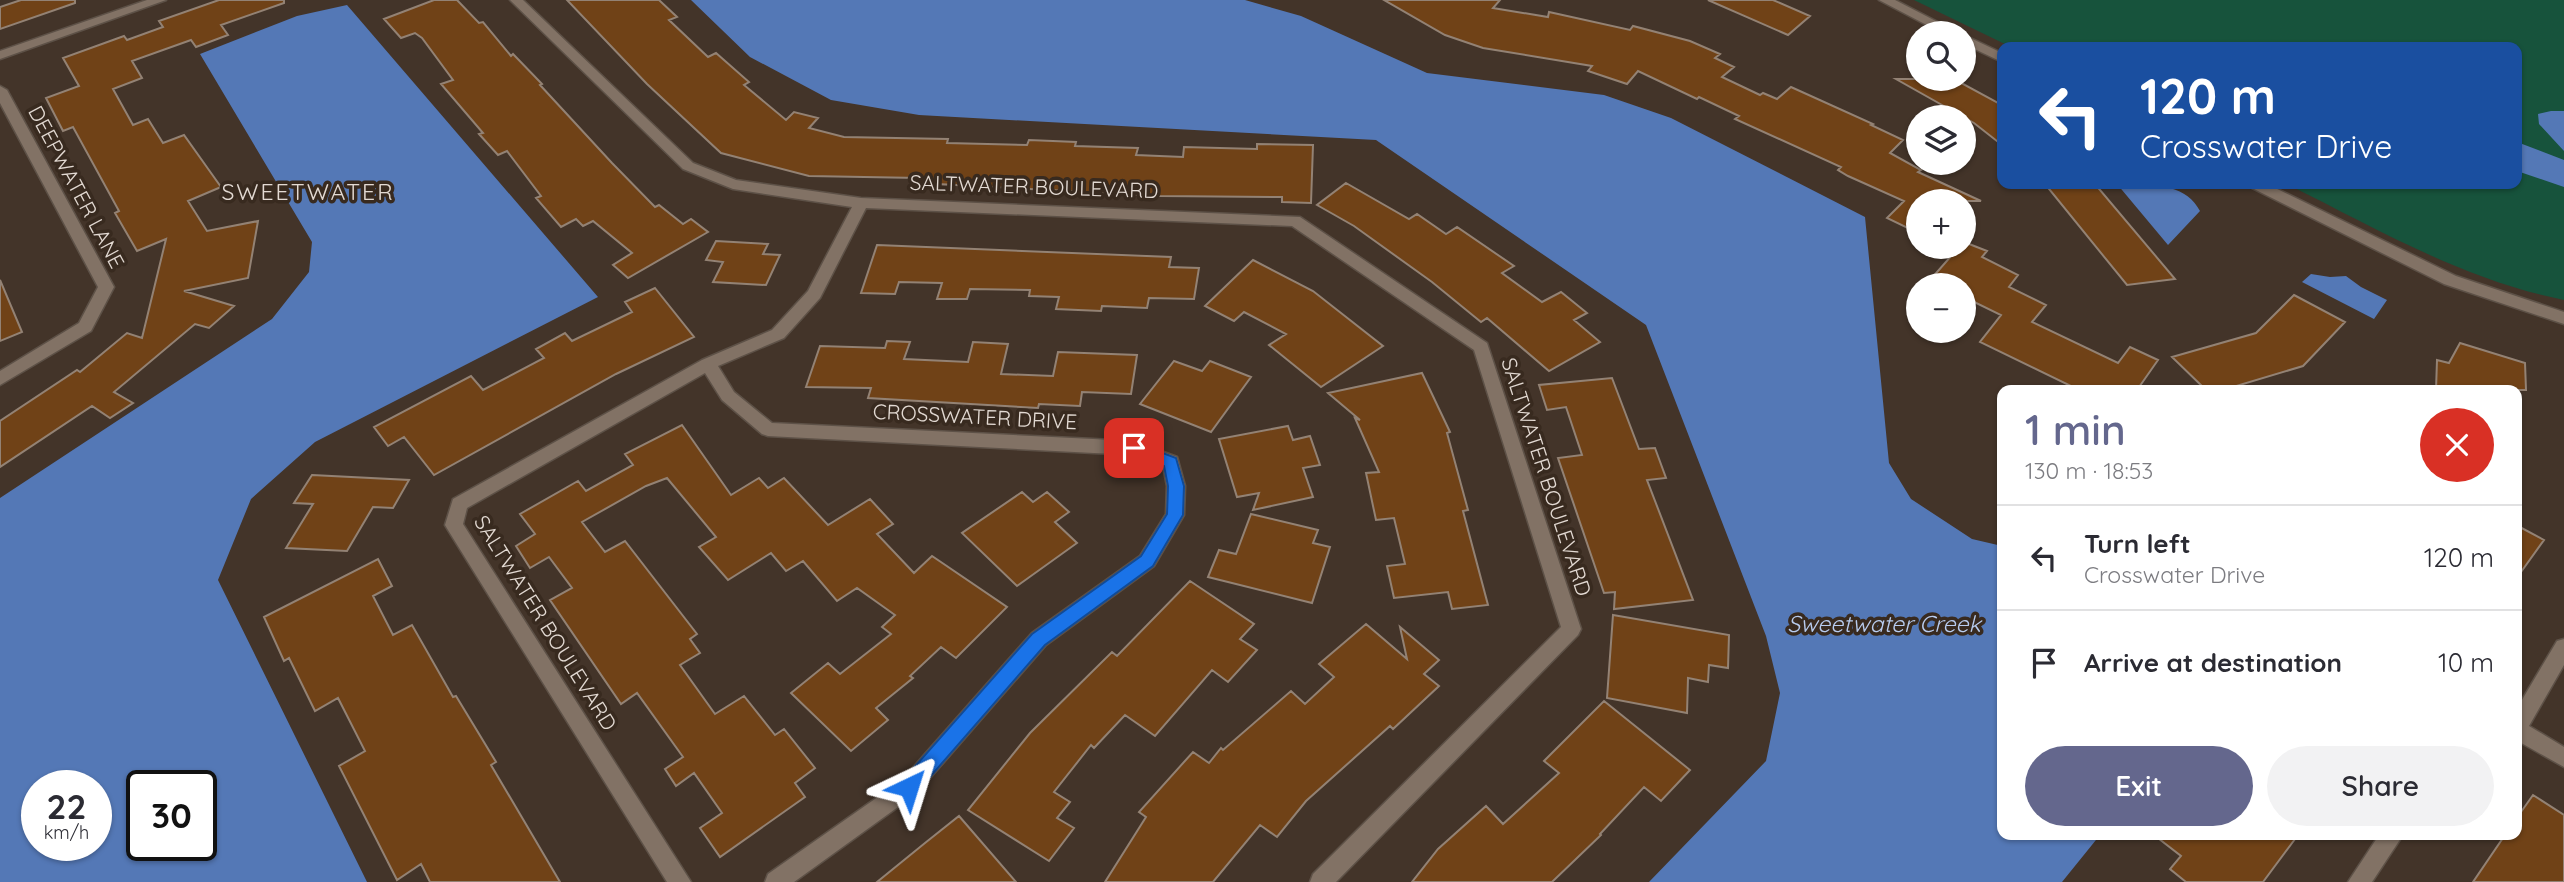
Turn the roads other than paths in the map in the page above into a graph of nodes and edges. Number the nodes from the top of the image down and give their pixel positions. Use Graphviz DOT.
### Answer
graph roads {
  1 [pos="160,0"];
  2 [pos="516,0"];
  3 [pos="1885,0"];
  4 [pos="1928,21"];
  5 [pos="1976,45"];
  6 [pos="0,55"];
  7 [pos="1997,56"];
  8 [pos="0,90"];
  9 [pos="2265,189"];
  10 [pos="861,203"];
  11 [pos="2564,318"];
  12 [pos="708,364"];
  13 [pos="0,379"];
  14 [pos="2564,647"];
  15 [pos="2522,720"];
  16 [pos="2522,732"];
  17 [pos="2564,758"];
  18 [pos="2388,840"];
  19 [pos="680,882"];
  20 [pos="776,882"];
  21 [pos="1321,882"];
  22 [pos="2359,882"];
  1 -- 6 [label="street"];
  2 -- 10 [label="street, SALTWATER BOULEVARD"];
  3 -- 4 [label="street"];
  5 -- 7 [label="street"];
  8 -- 13 [label="street, DEEPWATER LANE"];
  9 -- 11 [label="street"];
  10 -- 12 [label="street, SALTWATER BOULEVARD"];
  10 -- 21 [label="street, SALTWATER BOULEVARD"];
  12 -- 19 [label="street, SALTWATER BOULEVARD"];
  12 -- 20 [label="street, CROSSWATER DRIVE"];
  14 -- 15 [label="street"];
  16 -- 17 [label="street"];
  18 -- 22 [label="street"];
}
